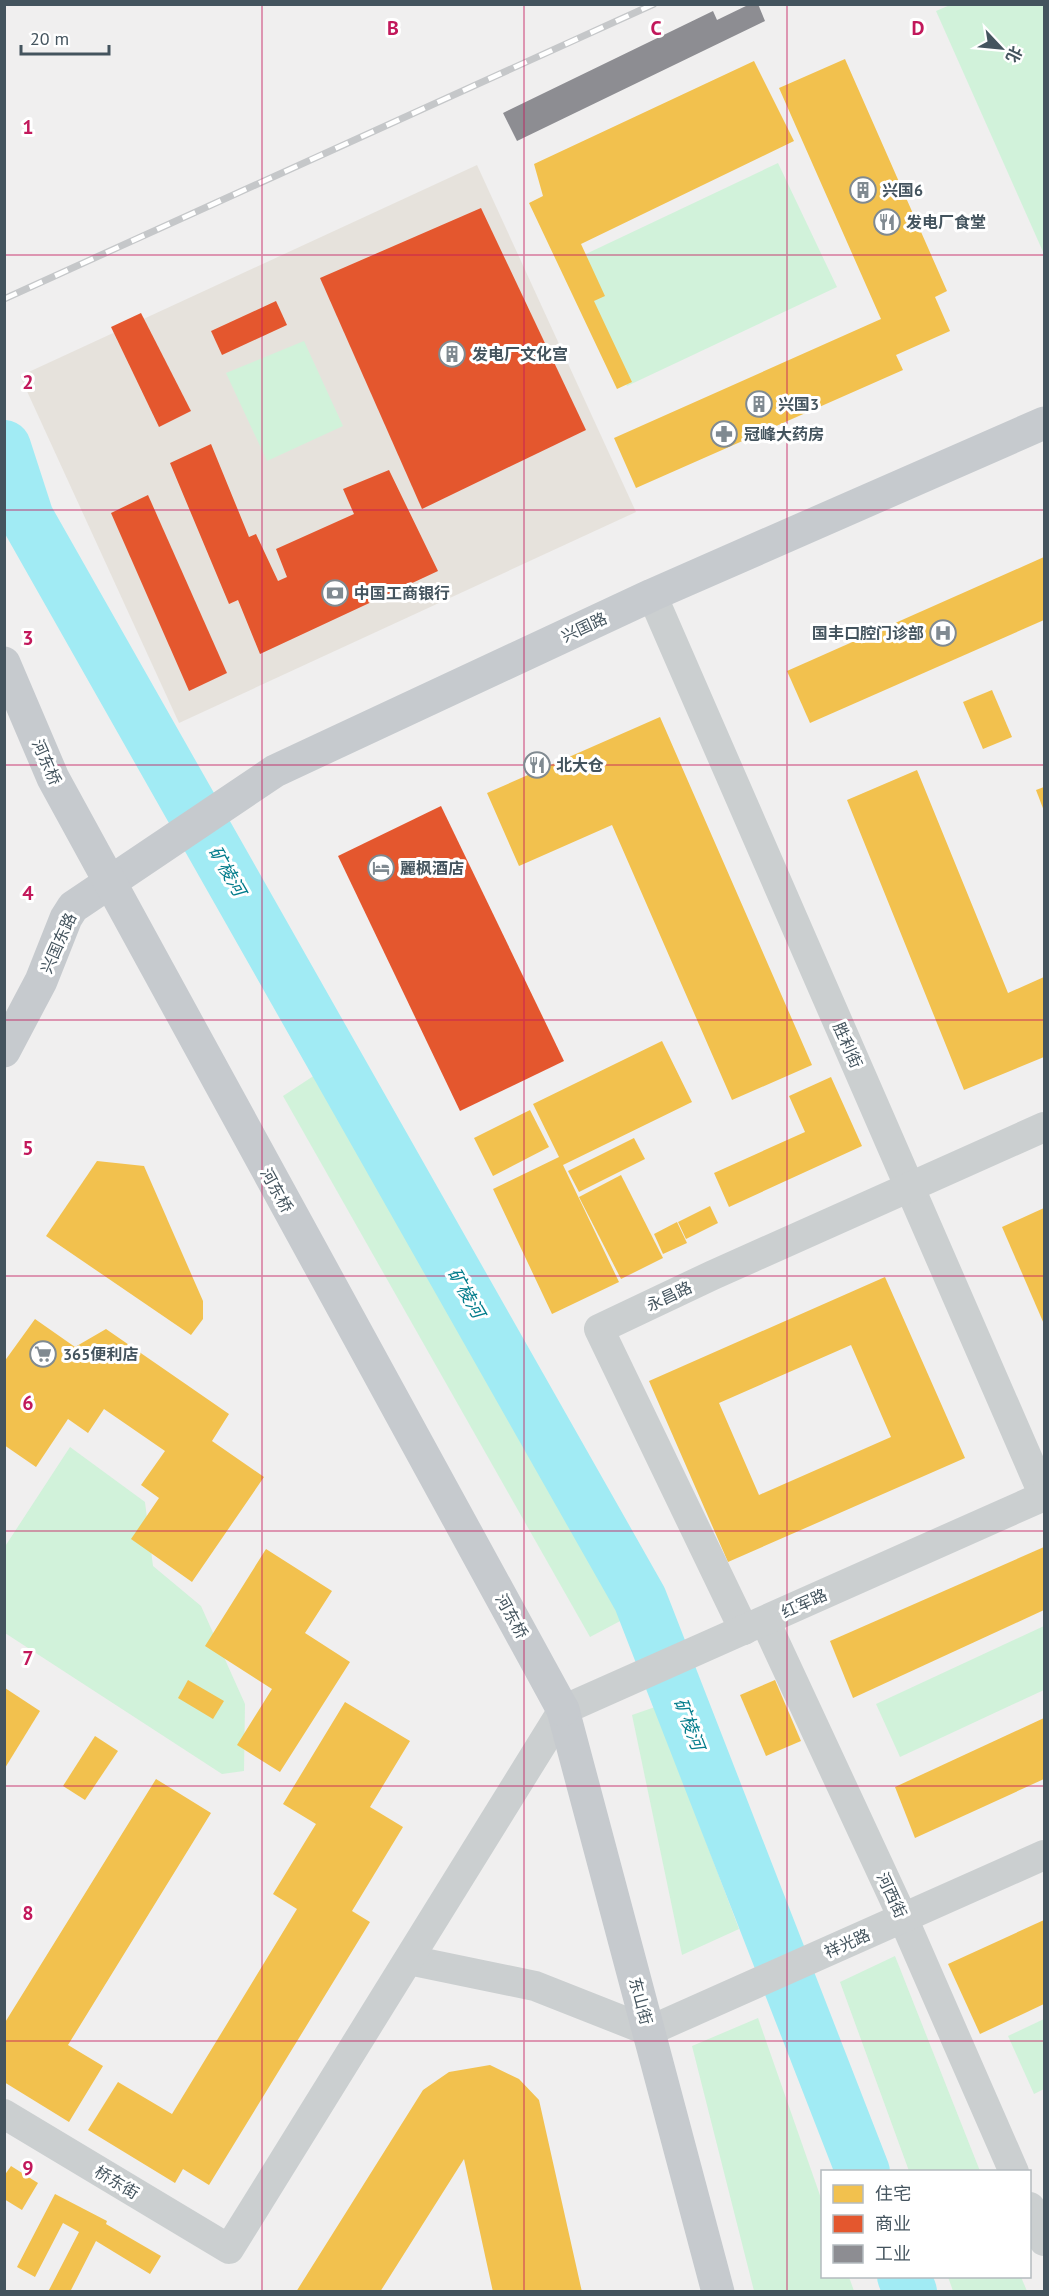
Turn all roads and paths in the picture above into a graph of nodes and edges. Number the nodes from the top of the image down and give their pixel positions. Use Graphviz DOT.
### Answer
graph roads {
  1 [pos="1044,423"];
  2 [pos="652,595"];
  3 [pos="4,663"];
  4 [pos="140,862"];
  5 [pos="4,1051"];
  6 [pos="1044,1126"];
  7 [pos="910,1187"];
  8 [pos="1044,1496"];
  9 [pos="757,1624"];
  10 [pos="576,1705"];
  11 [pos="1044,1855"];
  12 [pos="903,1918"];
  13 [pos="409,1960"];
  14 [pos="649,2031"];
  15 [pos="4,2114"];
  16 [pos="1013,2170"];
  17 [pos="1031,2212"];
  18 [pos="1044,2241"];
  19 [pos="718,2292"];
  1 -- 2 [label="main road, 兴国路"];
  2 -- 4 [label="main road, 兴国路"];
  2 -- 7 [label="street, 胜利街"];
  3 -- 10 [label="main road, 河东桥, bridge"];
  4 -- 5 [label="main road, 兴国东路"];
  6 -- 7 [label="street, 永昌路"];
  7 -- 8 [label="street, 胜利街"];
  7 -- 9 [label="street, 永昌路"];
  8 -- 9 [label="street, 红军路"];
  9 -- 10 [label="street, 红军路"];
  9 -- 12 [label="street, 河西街"];
  10 -- 13 [label="street"];
  10 -- 14 [label="main road, 东山街"];
  11 -- 12 [label="street, 祥光路"];
  12 -- 14 [label="street, 祥光路"];
  12 -- 16 [label="street, 河西街"];
  13 -- 14 [label="street"];
  13 -- 15 [label="street, 桥东街"];
  14 -- 19 [label="main road, 东山街"];
  17 -- 18 [label="street"];
}
